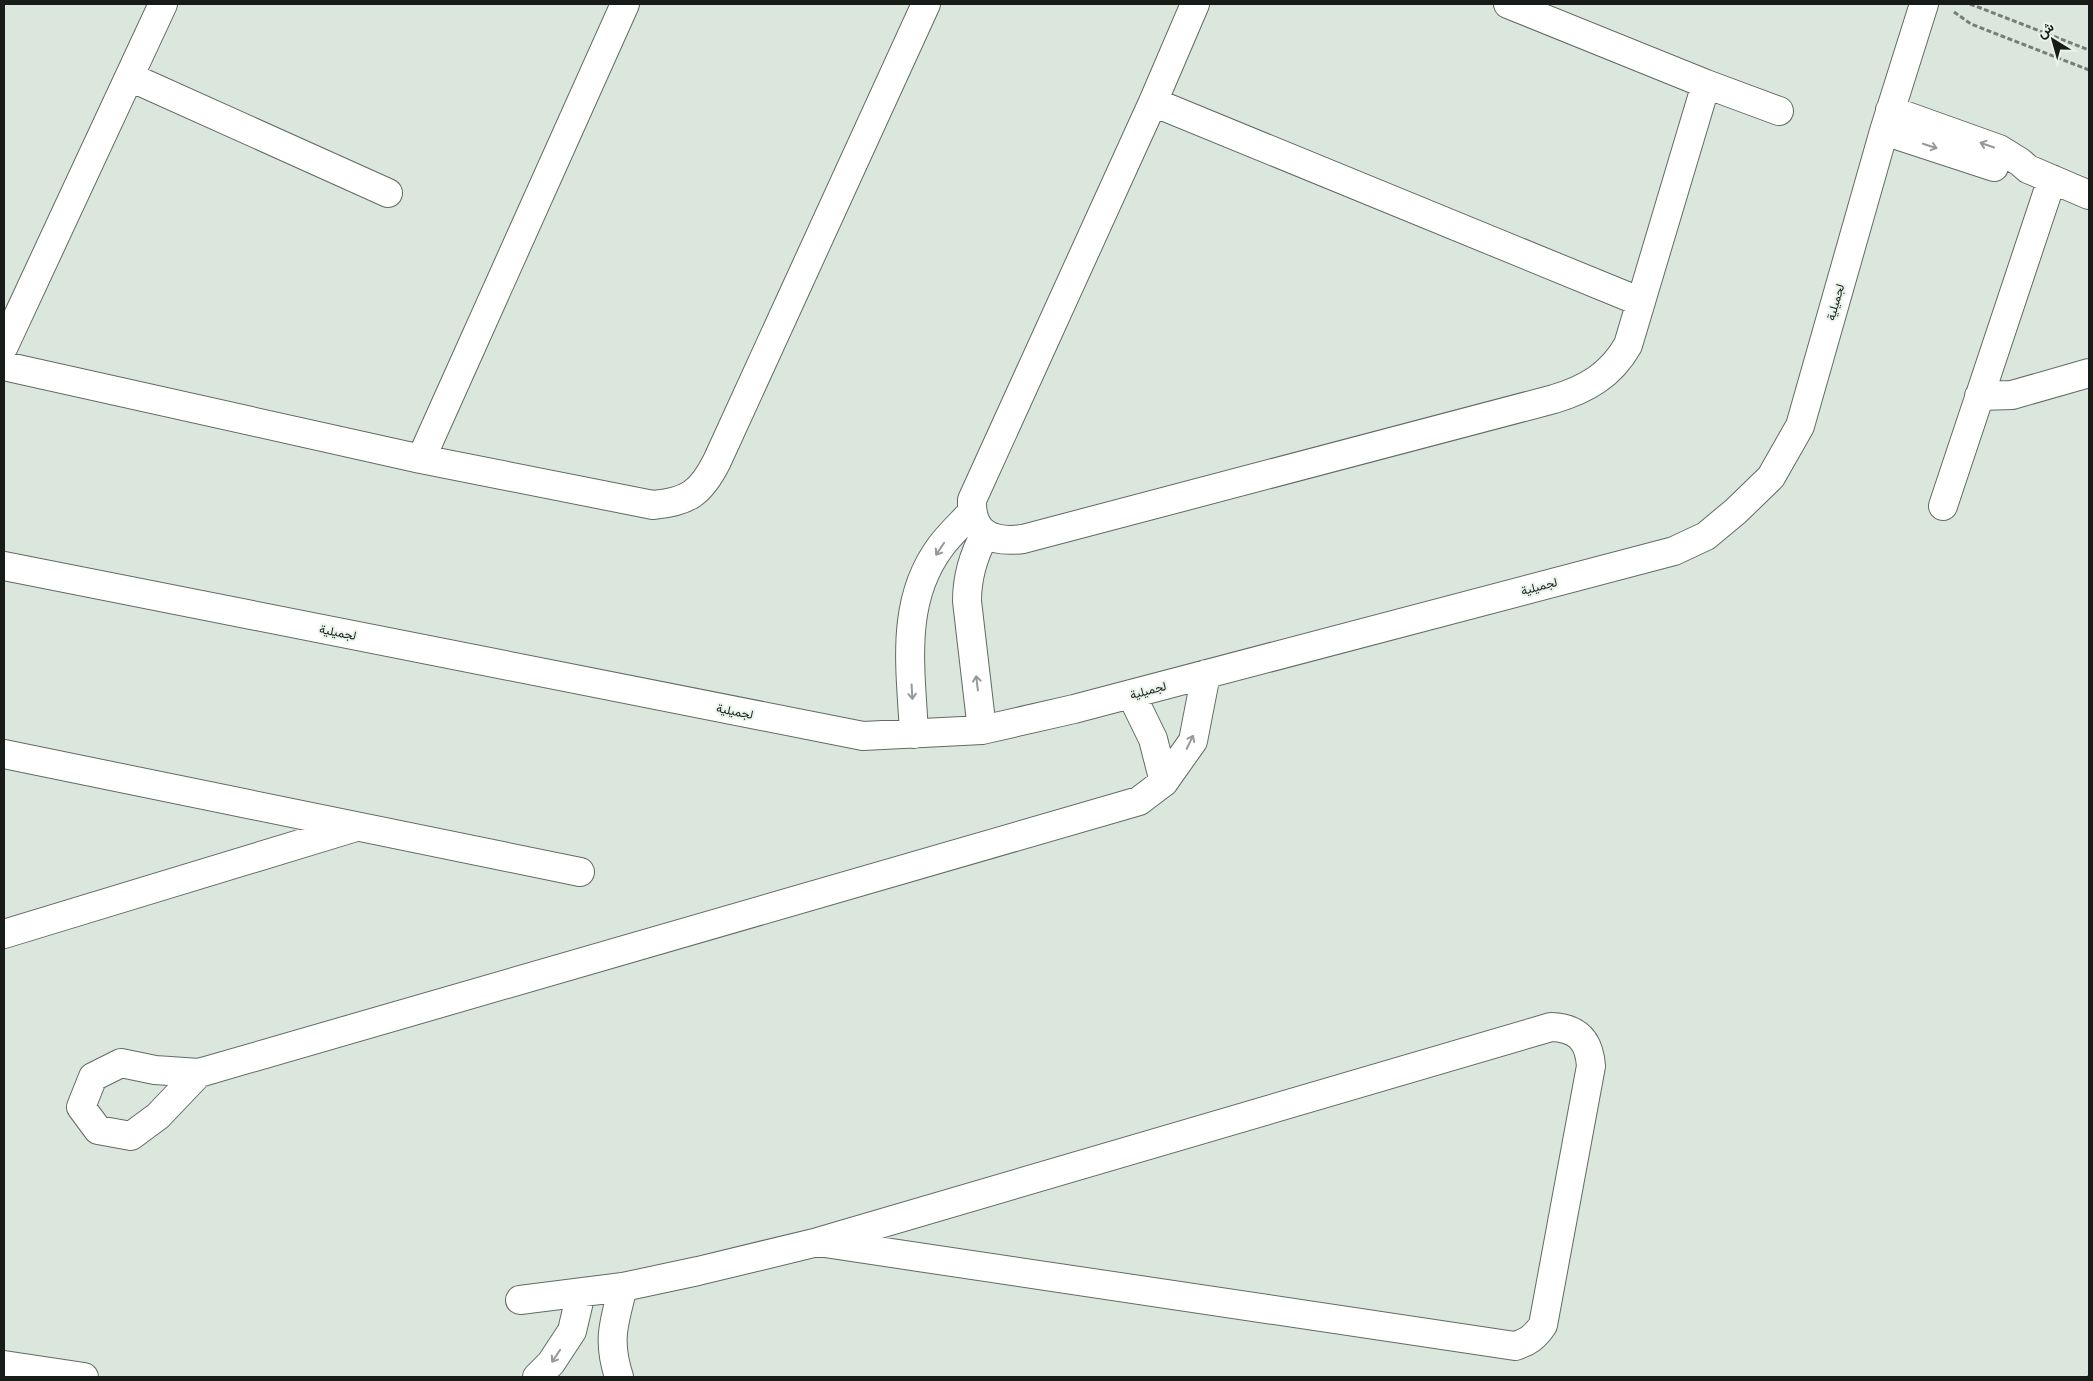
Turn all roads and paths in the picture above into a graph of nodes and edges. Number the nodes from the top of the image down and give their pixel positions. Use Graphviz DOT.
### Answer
graph roads {
  1 [pos="163,4"];
  2 [pos="625,4"];
  3 [pos="926,4"];
  4 [pos="1195,4"];
  5 [pos="1508,4"];
  6 [pos="1924,4"];
  7 [pos="1970,4"];
  8 [pos="1951,8"];
  9 [pos="2089,50"];
  10 [pos="2089,70"];
  11 [pos="130,77"];
  12 [pos="1706,84"];
  13 [pos="1153,102"];
  14 [pos="1779,111"];
  15 [pos="1887,121"];
  16 [pos="2040,174"];
  17 [pos="388,193"];
  18 [pos="2089,195"];
  19 [pos="1641,302"];
  20 [pos="4,346"];
  21 [pos="4,366"];
  22 [pos="2089,373"];
  23 [pos="1979,396"];
  24 [pos="421,459"];
  25 [pos="1943,506"];
  26 [pos="978,523"];
  27 [pos="4,566"];
  28 [pos="1206,674"];
  29 [pos="1131,694"];
  30 [pos="982,730"];
  31 [pos="914,734"];
  32 [pos="4,754"];
  33 [pos="1164,782"];
  34 [pos="359,826"];
  35 [pos="580,872"];
  36 [pos="4,934"];
  37 [pos="199,1073"];
  38 [pos="818,1242"];
  39 [pos="623,1287"];
  40 [pos="581,1293"];
  41 [pos="520,1300"];
  42 [pos="4,1365"];
  43 [pos="84,1377"];
  44 [pos="537,1377"];
  45 [pos="619,1377"];
  1 -- 11 [label="street"];
  2 -- 24 [label="street"];
  3 -- 24 [label="street"];
  4 -- 13 [label="street"];
  5 -- 12 [label="street"];
  6 -- 15 [label="street, لجميلية"];
  7 -- 9 [label="path"];
  8 -- 10 [label="path"];
  11 -- 17 [label="street"];
  11 -- 20 [label="street"];
  12 -- 14 [label="street"];
  12 -- 19 [label="street"];
  13 -- 19 [label="street"];
  13 -- 26 [label="street"];
  15 -- 16 [label="street"];
  15 -- 28 [label="street, لجميلية"];
  16 -- 18 [label="street"];
  16 -- 23 [label="street"];
  19 -- 26 [label="street"];
  21 -- 24 [label="street"];
  22 -- 23 [label="street"];
  23 -- 25 [label="street"];
  30 -- 26 [label="street, one-way"];
  26 -- 31 [label="street, one-way"];
  27 -- 31 [label="street, لجميلية"];
  28 -- 29 [label="street, لجميلية"];
  33 -- 28 [label="street, one-way"];
  29 -- 30 [label="street, لجميلية"];
  29 -- 33 [label="street"];
  30 -- 31 [label="street, لجميلية"];
  32 -- 34 [label="street"];
  33 -- 37 [label="street"];
  34 -- 35 [label="street"];
  34 -- 36 [label="street"];
  38 -- 38 [label="street"];
  38 -- 39 [label="street"];
  39 -- 40 [label="street"];
  39 -- 45 [label="street"];
  40 -- 41 [label="street"];
  40 -- 44 [label="street, one-way"];
  42 -- 43 [label="street"];
}
